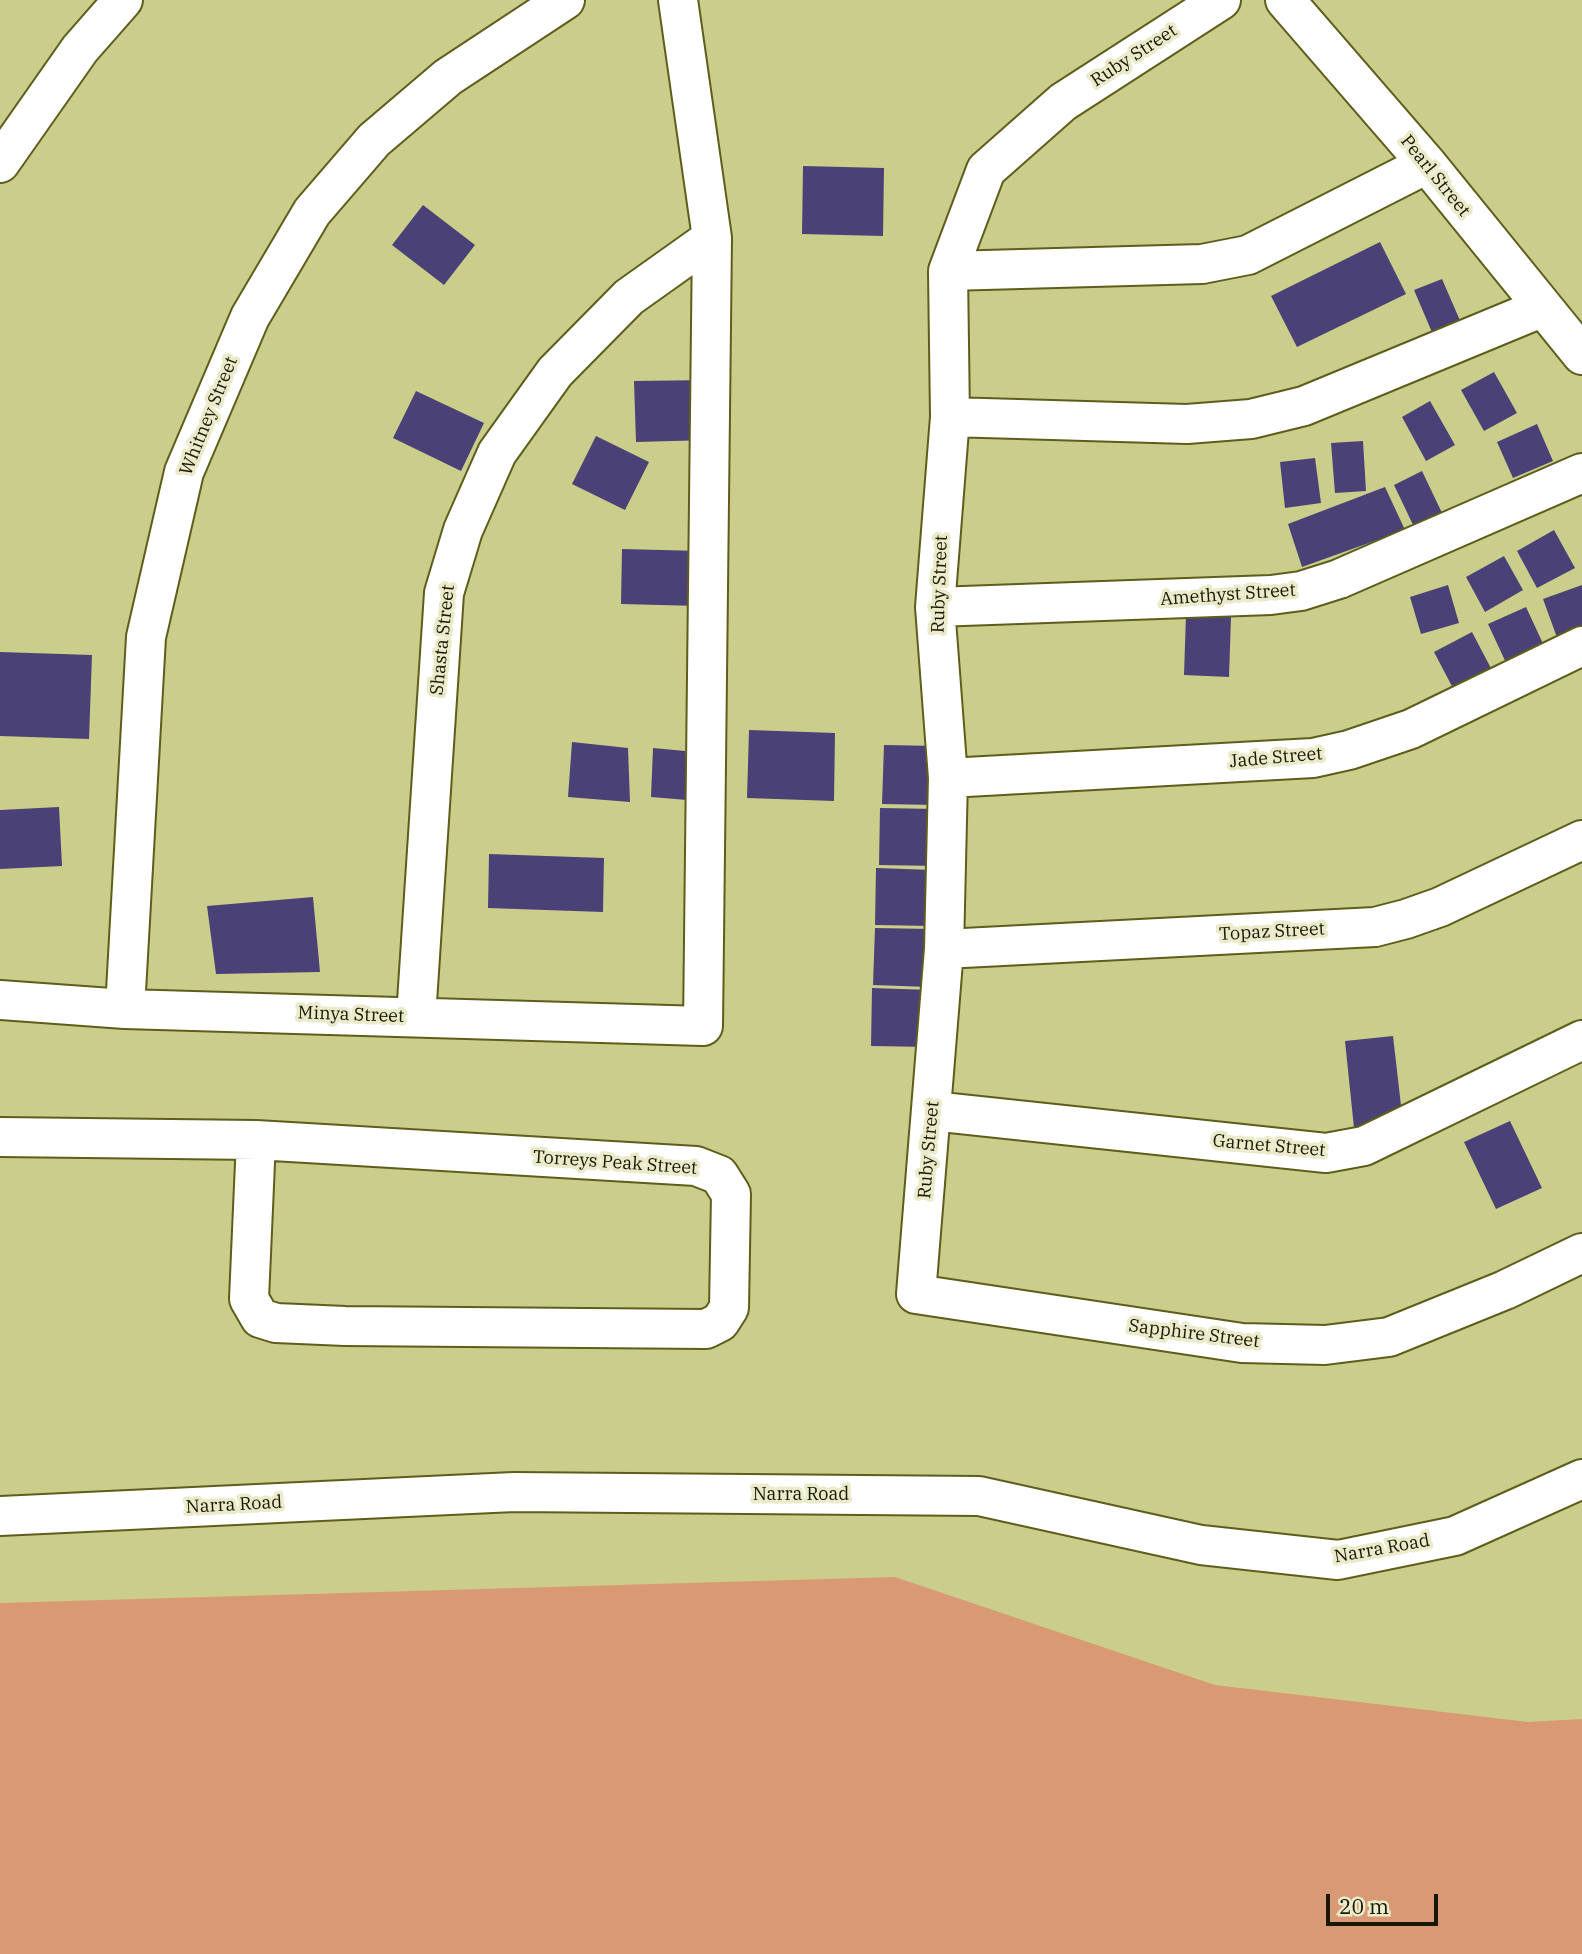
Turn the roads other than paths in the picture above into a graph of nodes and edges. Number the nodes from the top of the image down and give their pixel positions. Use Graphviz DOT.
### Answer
graph roads {
  1 [pos="123,0"];
  2 [pos="565,0"];
  3 [pos="678,0"];
  4 [pos="1221,0"];
  5 [pos="1285,0"];
  6 [pos="0,163"];
  7 [pos="1427,164"];
  8 [pos="712,238"];
  9 [pos="948,271"];
  10 [pos="1541,308"];
  11 [pos="1582,355"];
  12 [pos="950,417"];
  13 [pos="1582,472"];
  14 [pos="935,607"];
  15 [pos="1582,646"];
  16 [pos="948,778"];
  17 [pos="1582,840"];
  18 [pos="944,949"];
  19 [pos="0,1000"];
  20 [pos="125,1009"];
  21 [pos="416,1017"];
  22 [pos="1582,1040"];
  23 [pos="932,1111"];
  24 [pos="0,1137"];
  25 [pos="256,1140"];
  26 [pos="1582,1253"];
  27 [pos="916,1294"];
  28 [pos="1582,1479"];
  29 [pos="0,1516"];
  1 -- 6 [label="street"];
  2 -- 20 [label="street, Whitney Street"];
  3 -- 8 [label="street"];
  4 -- 9 [label="street, Ruby Street"];
  5 -- 7 [label="street, Pearl Street"];
  7 -- 9 [label="street"];
  7 -- 10 [label="street, Pearl Street"];
  8 -- 21 [label="street, Shasta Street"];
  8 -- 21 [label="street, Minya Street"];
  9 -- 12 [label="street, Ruby Street"];
  10 -- 11 [label="street, Pearl Street"];
  10 -- 12 [label="street"];
  12 -- 14 [label="street, Ruby Street"];
  13 -- 14 [label="street, Amethyst Street"];
  14 -- 16 [label="street, Ruby Street"];
  15 -- 16 [label="street, Jade Street"];
  16 -- 18 [label="street, Ruby Street"];
  17 -- 18 [label="street, Topaz Street"];
  18 -- 23 [label="street, Ruby Street"];
  19 -- 20 [label="street, Minya Street"];
  20 -- 21 [label="street, Minya Street"];
  22 -- 23 [label="street, Garnet Street"];
  23 -- 27 [label="street, Ruby Street"];
  24 -- 25 [label="street, Torreys Peak Street"];
  25 -- 25 [label="street, Torreys Peak Street"];
  26 -- 27 [label="street, Sapphire Street"];
  28 -- 29 [label="street, Narra Road"];
}
